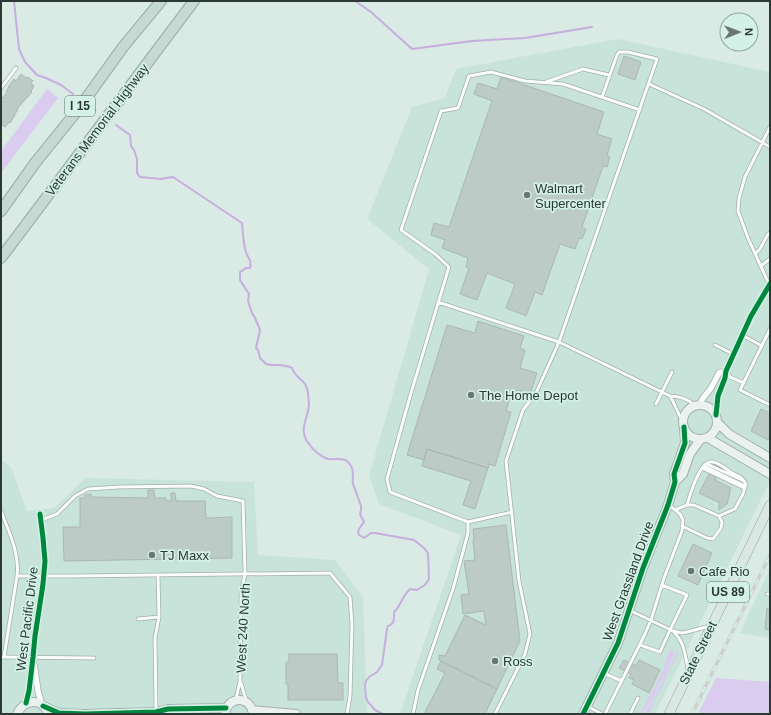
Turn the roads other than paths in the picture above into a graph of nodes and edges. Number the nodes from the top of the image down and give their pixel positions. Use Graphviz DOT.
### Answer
graph roads {
  1 [pos="161,1"];
  2 [pos="194,1"];
  3 [pos="16,68"];
  4 [pos="609,75"];
  5 [pos="545,82"];
  6 [pos="649,84"];
  7 [pos="1,88"];
  8 [pos="602,97"];
  9 [pos="640,110"];
  10 [pos="770,127"];
  11 [pos="762,143"];
  12 [pos="770,147"];
  13 [pos="1,211"];
  14 [pos="770,233"];
  15 [pos="755,254"];
  16 [pos="1,258"];
  17 [pos="770,259"];
  18 [pos="761,266"];
  19 [pos="770,284"];
  20 [pos="438,302"];
  21 [pos="770,329"];
  22 [pos="742,335"];
  23 [pos="559,342"];
  24 [pos="715,345"];
  25 [pos="762,346"];
  26 [pos="733,354"];
  27 [pos="726,371"];
  28 [pos="672,372"];
  29 [pos="744,383"];
  30 [pos="662,391"];
  31 [pos="670,396"];
  32 [pos="656,404"];
  33 [pos="698,405"];
  34 [pos="770,405"];
  35 [pos="716,415"];
  36 [pos="718,424"];
  37 [pos="684,425"];
  38 [pos="704,439"];
  39 [pos="770,458"];
  40 [pos="704,466"];
  41 [pos="770,474"];
  42 [pos="675,482"];
  43 [pos="745,487"];
  44 [pos="668,504"];
  45 [pos="687,505"];
  46 [pos="770,505"];
  47 [pos="675,510"];
  48 [pos="1,511"];
  49 [pos="512,512"];
  50 [pos="40,514"];
  51 [pos="719,516"];
  52 [pos="40,520"];
  53 [pos="468,522"];
  54 [pos="682,526"];
  55 [pos="246,574"];
  56 [pos="158,575"];
  57 [pos="17,576"];
  58 [pos="44,576"];
  59 [pos="662,585"];
  60 [pos="629,610"];
  61 [pos="158,617"];
  62 [pos="138,619"];
  63 [pos="651,620"];
  64 [pos="712,626"];
  65 [pos="672,631"];
  66 [pos="640,645"];
  67 [pos="3,657"];
  68 [pos="33,657"];
  69 [pos="94,658"];
  70 [pos="689,672"];
  71 [pos="603,673"];
  72 [pos="240,681"];
  73 [pos="622,681"];
  74 [pos="638,698"];
  75 [pos="235,700"];
  76 [pos="246,702"];
  77 [pos="26,703"];
  78 [pos="43,706"];
  79 [pos="587,706"];
  80 [pos="226,711"];
  81 [pos="252,712"];
  82 [pos="135,713"];
  83 [pos="158,713"];
  84 [pos="17,714"];
  85 [pos="48,714"];
  86 [pos="84,714"];
  87 [pos="296,714"];
  88 [pos="347,714"];
  89 [pos="413,714"];
  90 [pos="495,714"];
  91 [pos="583,714"];
  92 [pos="602,714"];
  93 [pos="606,714"];
  94 [pos="630,714"];
  95 [pos="669,714"];
  1 -- 13 [label="highway, I 15"];
  2 -- 16 [label="highway, Veterans Memorial Highway / I 15"];
  3 -- 7 [label="lane"];
  4 -- 5 [label="lane"];
  4 -- 6 [label="lane"];
  4 -- 8 [label="lane"];
  5 -- 8 [label="lane"];
  5 -- 20 [label="lane"];
  6 -- 9 [label="lane"];
  6 -- 11 [label="lane"];
  8 -- 9 [label="lane"];
  9 -- 23 [label="lane"];
  10 -- 11 [label="lane"];
  11 -- 12 [label="lane"];
  11 -- 15 [label="lane"];
  14 -- 15 [label="lane"];
  15 -- 18 [label="lane"];
  17 -- 18 [label="lane"];
  18 -- 19 [label="lane"];
  19 -- 22 [label="street"];
  20 -- 23 [label="lane"];
  20 -- 53 [label="lane"];
  21 -- 25 [label="lane"];
  22 -- 25 [label="lane"];
  22 -- 26 [label="street"];
  23 -- 30 [label="lane"];
  23 -- 49 [label="lane"];
  24 -- 26 [label="lane"];
  25 -- 29 [label="lane"];
  26 -- 27 [label="street"];
  27 -- 29 [label="lane"];
  27 -- 33 [label="street"];
  27 -- 35 [label="street"];
  28 -- 30 [label="lane"];
  29 -- 34 [label="lane"];
  30 -- 31 [label="lane"];
  30 -- 32 [label="lane"];
  31 -- 33 [label="lane"];
  31 -- 37 [label="lane"];
  33 -- 35 [label="street"];
  33 -- 37 [label="street"];
  35 -- 36 [label="street"];
  36 -- 38 [label="street"];
  36 -- 39 [label="street"];
  37 -- 38 [label="street"];
  37 -- 42 [label="street, West Grassland Drive"];
  38 -- 41 [label="street"];
  38 -- 42 [label="street, West Grassland Drive"];
  40 -- 43 [label="lane"];
  40 -- 43 [label="lane"];
  40 -- 45 [label="lane"];
  42 -- 44 [label="street, West Grassland Drive"];
  43 -- 51 [label="lane"];
  44 -- 47 [label="lane"];
  44 -- 60 [label="street, West Grassland Drive"];
  45 -- 47 [label="lane"];
  45 -- 51 [label="lane"];
  46 -- 64 [label="main road, State Street / US 89"];
  47 -- 54 [label="lane"];
  48 -- 57 [label="lane"];
  49 -- 53 [label="lane"];
  49 -- 90 [label="lane"];
  50 -- 52 [label="street, West Pacific Drive"];
  51 -- 54 [label="lane"];
  52 -- 55 [label="lane, West 240 North"];
  52 -- 58 [label="street, West Pacific Drive"];
  53 -- 89 [label="lane"];
  54 -- 59 [label="lane"];
  55 -- 56 [label="lane"];
  55 -- 72 [label="lane, West 240 North"];
  55 -- 88 [label="lane"];
  56 -- 58 [label="lane"];
  56 -- 61 [label="lane"];
  57 -- 58 [label="lane"];
  57 -- 67 [label="lane"];
  58 -- 68 [label="street, West Pacific Drive"];
  59 -- 63 [label="lane"];
  59 -- 65 [label="lane"];
  60 -- 63 [label="lane"];
  60 -- 71 [label="street, West Grassland Drive"];
  61 -- 62 [label="lane"];
  61 -- 83 [label="lane"];
  63 -- 65 [label="lane"];
  63 -- 66 [label="lane"];
  64 -- 65 [label="lane"];
  64 -- 70 [label="main road, State Street / US 89"];
  65 -- 66 [label="lane"];
  65 -- 70 [label="lane"];
  66 -- 73 [label="lane"];
  67 -- 68 [label="lane"];
  68 -- 69 [label="lane"];
  68 -- 77 [label="street, West Pacific Drive"];
  68 -- 78 [label="street, West Pacific Drive"];
  70 -- 95 [label="main road, State Street / US 89"];
  71 -- 73 [label="lane"];
  71 -- 79 [label="street, West Grassland Drive"];
  72 -- 75 [label="lane, West 240 North"];
  72 -- 76 [label="lane, West 240 North"];
  73 -- 93 [label="lane"];
  74 -- 94 [label="lane"];
  75 -- 76 [label="street"];
  75 -- 80 [label="street"];
  76 -- 81 [label="street"];
  77 -- 78 [label="street"];
  77 -- 84 [label="street"];
  78 -- 85 [label="street"];
  78 -- 86 [label="street"];
  79 -- 91 [label="street, West Grassland Drive"];
  79 -- 92 [label="lane"];
  80 -- 83 [label="street"];
  81 -- 87 [label="street"];
  82 -- 83 [label="street"];
  82 -- 86 [label="street"];
}
